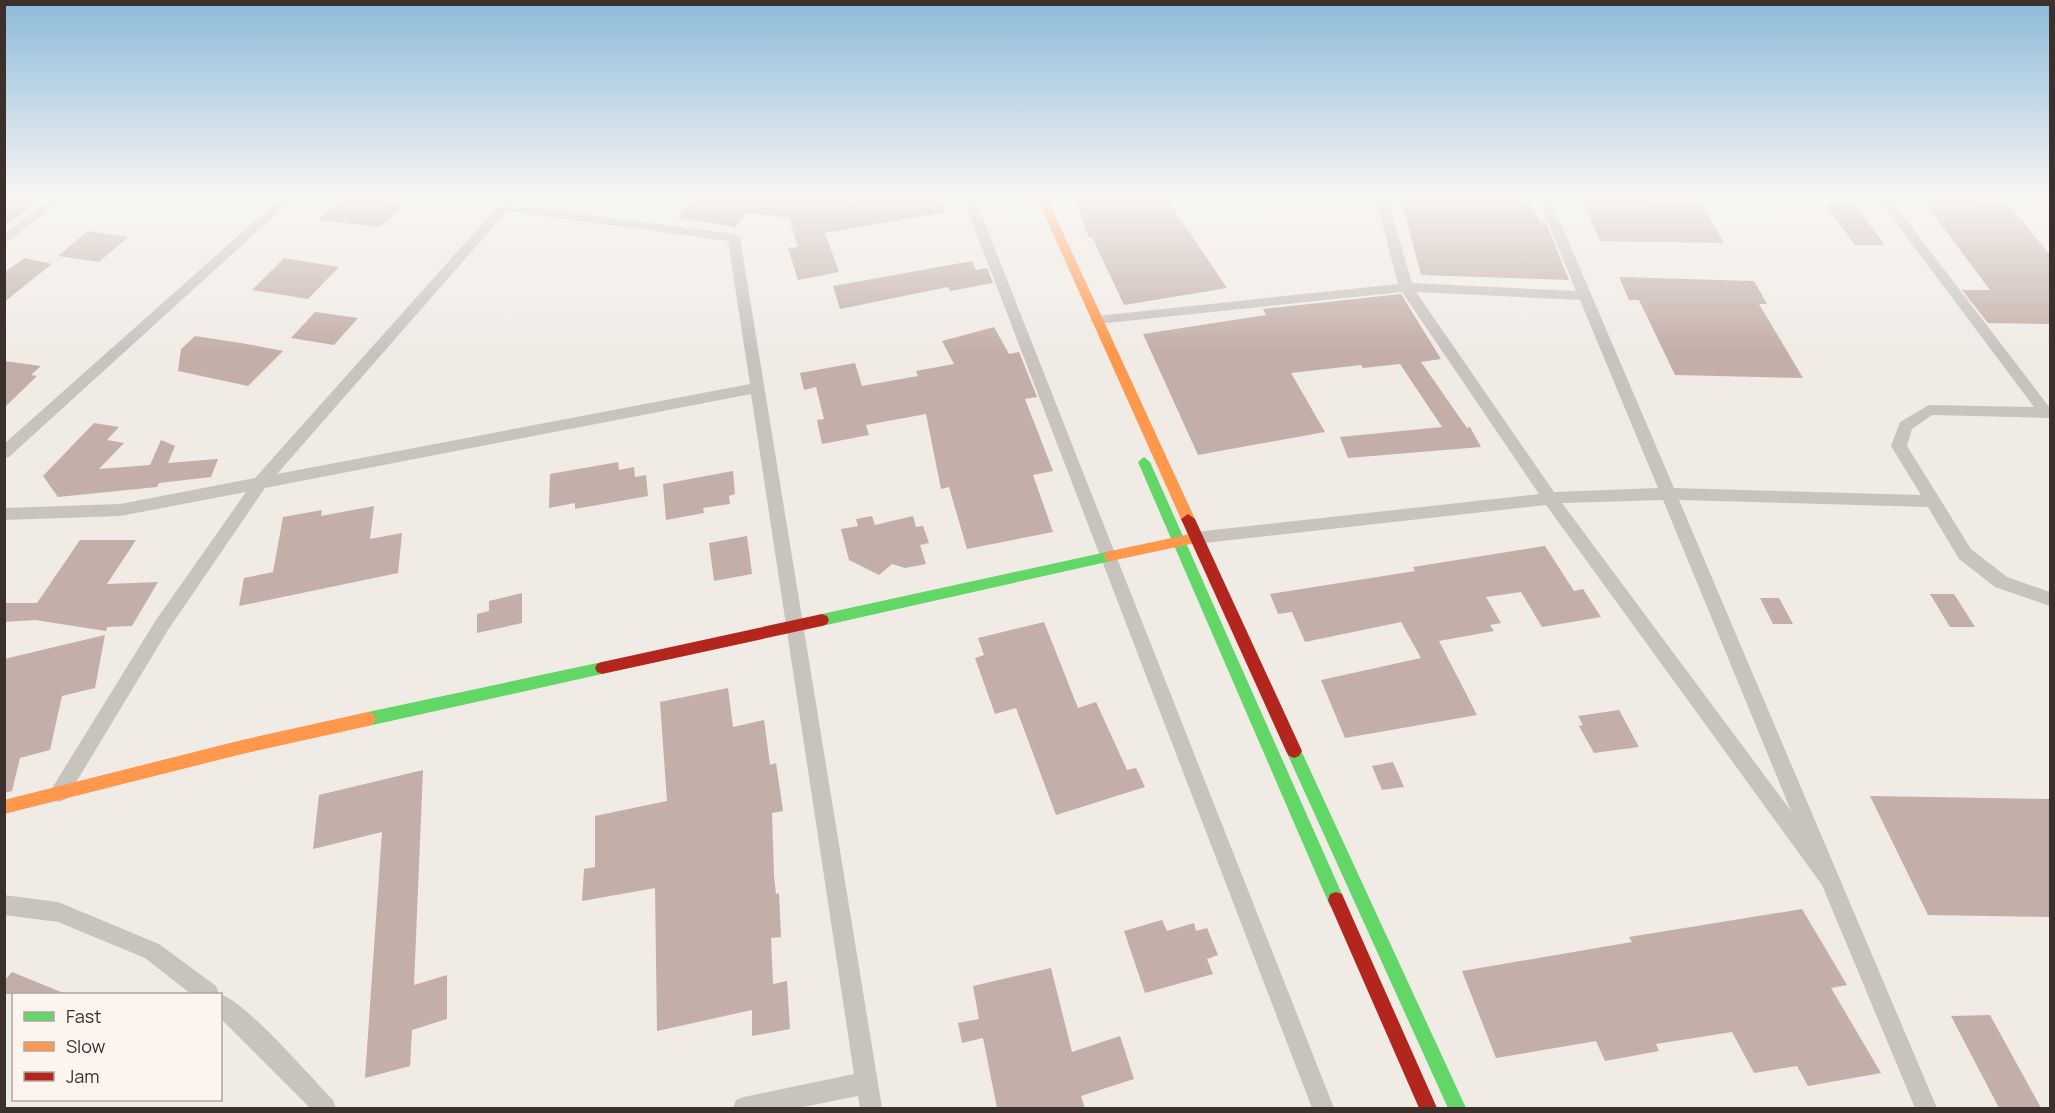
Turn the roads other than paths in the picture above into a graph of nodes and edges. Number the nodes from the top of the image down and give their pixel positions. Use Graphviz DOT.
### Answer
graph roads {
  1 [pos="232,248"];
  2 [pos="468,248"];
  3 [pos="736,248"];
  4 [pos="988,248"];
  5 [pos="1051,248"];
  6 [pos="1064,248"];
  7 [pos="1395,248"];
  8 [pos="1565,248"];
  9 [pos="1922,248"];
  10 [pos="1406,287"];
  11 [pos="1585,296"];
  12 [pos="1097,320"];
  13 [pos="1089,336"];
  14 [pos="757,388"];
  15 [pos="2048,413"];
  16 [pos="1137,445"];
  17 [pos="4,453"];
  18 [pos="260,483"];
  19 [pos="1668,494"];
  20 [pos="1550,498"];
  21 [pos="1932,501"];
  22 [pos="4,514"];
  23 [pos="1196,538"];
  24 [pos="1179,542"];
  25 [pos="1108,557"];
  26 [pos="2050,599"];
  27 [pos="796,626"];
  28 [pos="59,793"];
  29 [pos="4,807"];
  30 [pos="1830,879"];
  31 [pos="4,905"];
  32 [pos="207,993"];
  33 [pos="222,1006"];
  34 [pos="867,1083"];
  35 [pos="325,1108"];
  36 [pos="744,1108"];
  37 [pos="871,1108"];
  38 [pos="1323,1108"];
  39 [pos="1428,1108"];
  40 [pos="1457,1108"];
  41 [pos="1926,1108"];
  1 -- 17 [label="street"];
  2 -- 18 [label="street"];
  3 -- 14 [label="street"];
  4 -- 25 [label="street"];
  5 -- 13 [label="street"];
  6 -- 12 [label="street"];
  7 -- 10 [label="street"];
  8 -- 11 [label="street"];
  9 -- 15 [label="street"];
  10 -- 11 [label="street"];
  10 -- 12 [label="street"];
  10 -- 20 [label="street"];
  11 -- 19 [label="street"];
  12 -- 23 [label="street"];
  14 -- 18 [label="street"];
  14 -- 27 [label="street"];
  15 -- 21 [label="street"];
  16 -- 24 [label="street"];
  18 -- 22 [label="street"];
  18 -- 28 [label="street"];
  19 -- 20 [label="street"];
  19 -- 21 [label="street"];
  19 -- 30 [label="street"];
  20 -- 23 [label="street"];
  20 -- 30 [label="street"];
  21 -- 26 [label="street"];
  23 -- 24 [label="street"];
  23 -- 40 [label="street"];
  24 -- 25 [label="street"];
  24 -- 39 [label="street"];
  25 -- 27 [label="street"];
  25 -- 38 [label="street"];
  27 -- 28 [label="street"];
  27 -- 34 [label="street"];
  28 -- 29 [label="street"];
  30 -- 41 [label="street"];
  31 -- 32 [label="street"];
  33 -- 35 [label="street"];
  34 -- 36 [label="street"];
  34 -- 37 [label="street"];
}
